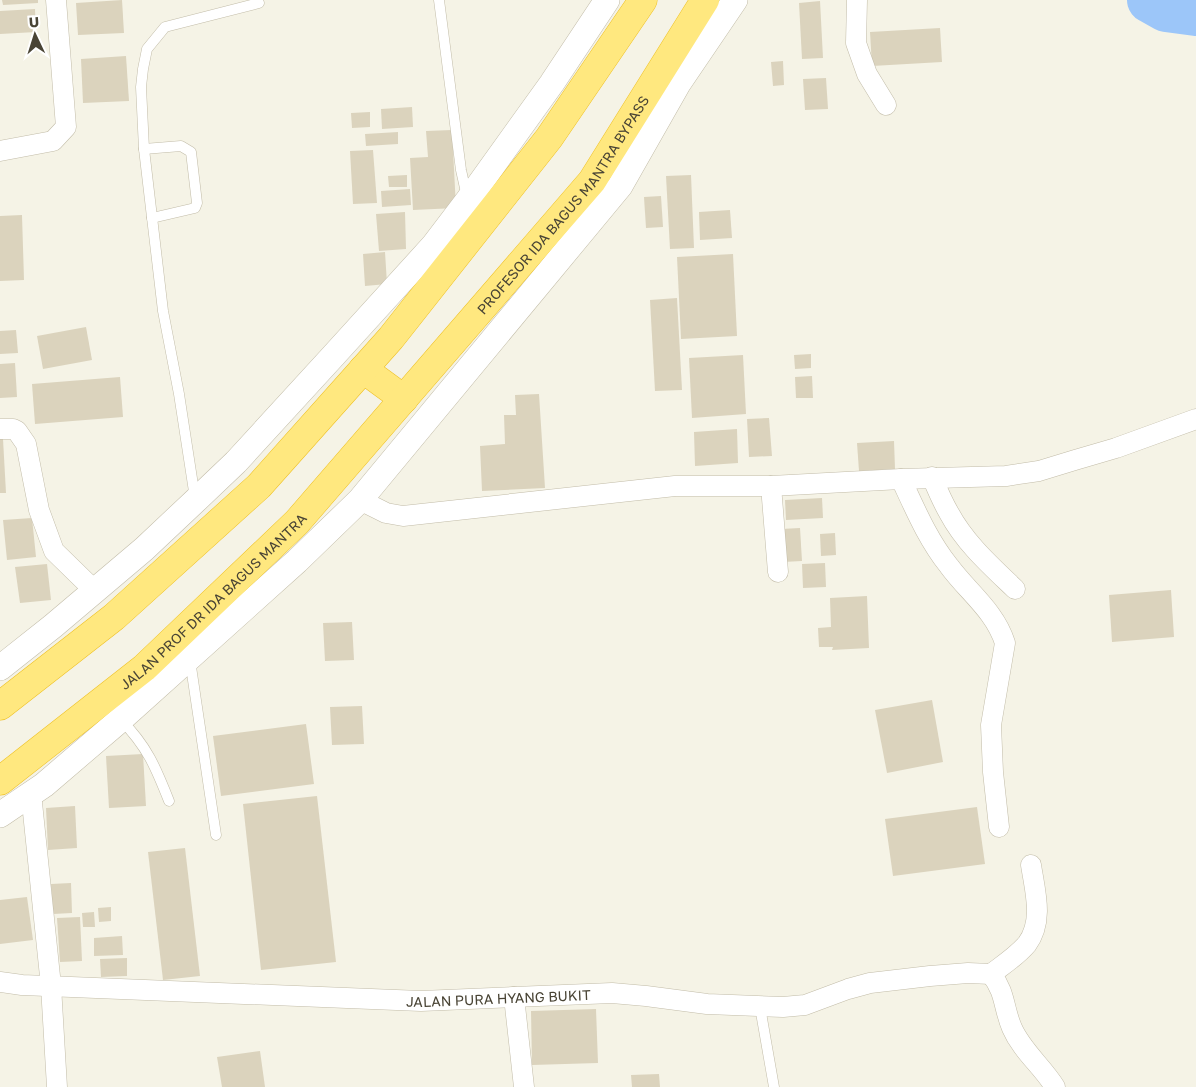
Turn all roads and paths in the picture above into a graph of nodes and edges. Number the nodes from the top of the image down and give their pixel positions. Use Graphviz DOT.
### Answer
graph roads {
  1 [pos="56,0"];
  2 [pos="439,0"];
  3 [pos="607,0"];
  4 [pos="643,0"];
  5 [pos="705,0"];
  6 [pos="735,0"];
  7 [pos="857,0"];
  8 [pos="259,4"];
  9 [pos="886,105"];
  10 [pos="144,149"];
  11 [pos="0,151"];
  12 [pos="468,200"];
  13 [pos="152,218"];
  14 [pos="363,369"];
  15 [pos="404,399"];
  16 [pos="1196,419"];
  17 [pos="0,429"];
  18 [pos="932,477"];
  19 [pos="901,479"];
  20 [pos="771,486"];
  21 [pos="360,500"];
  22 [pos="195,501"];
  23 [pos="778,572"];
  24 [pos="1015,589"];
  25 [pos="95,591"];
  26 [pos="189,656"];
  27 [pos="0,668"];
  28 [pos="0,706"];
  29 [pos="120,720"];
  30 [pos="0,781"];
  31 [pos="31,794"];
  32 [pos="169,801"];
  33 [pos="0,815"];
  34 [pos="999,827"];
  35 [pos="216,835"];
  36 [pos="1031,865"];
  37 [pos="991,974"];
  38 [pos="0,982"];
  39 [pos="51,986"];
  40 [pos="514,997"];
  41 [pos="760,1007"];
  42 [pos="57,1087"];
  43 [pos="524,1087"];
  44 [pos="774,1087"];
  45 [pos="1056,1087"];
  1 -- 11 [label="street"];
  2 -- 12 [label="lane"];
  3 -- 12 [label="street"];
  4 -- 14 [label="highway"];
  5 -- 15 [label="highway, PROFESOR IDA BAGUS MANTRA BYPASS"];
  6 -- 21 [label="street"];
  7 -- 9 [label="street"];
  8 -- 10 [label="lane"];
  10 -- 13 [label="lane"];
  10 -- 13 [label="lane"];
  12 -- 22 [label="street"];
  13 -- 22 [label="lane"];
  14 -- 15 [label="highway"];
  14 -- 28 [label="highway"];
  15 -- 30 [label="highway, JALAN PROF DR IDA BAGUS MANTRA"];
  16 -- 18 [label="street"];
  17 -- 25 [label="street"];
  18 -- 19 [label="street"];
  18 -- 24 [label="street"];
  19 -- 20 [label="street"];
  19 -- 34 [label="street"];
  20 -- 21 [label="street"];
  20 -- 23 [label="street"];
  21 -- 26 [label="street"];
  22 -- 25 [label="street"];
  25 -- 27 [label="street"];
  26 -- 29 [label="street"];
  26 -- 35 [label="lane"];
  29 -- 31 [label="street"];
  29 -- 32 [label="lane"];
  31 -- 33 [label="street"];
  31 -- 39 [label="street"];
  36 -- 37 [label="street"];
  37 -- 41 [label="street, JALAN PURA HYANG BUKIT"];
  37 -- 45 [label="street"];
  38 -- 39 [label="street, JALAN PURA HYANG BUKIT"];
  39 -- 40 [label="street, JALAN PURA HYANG BUKIT"];
  39 -- 42 [label="street"];
  40 -- 41 [label="street, JALAN PURA HYANG BUKIT"];
  40 -- 43 [label="street"];
  41 -- 44 [label="lane"];
}
